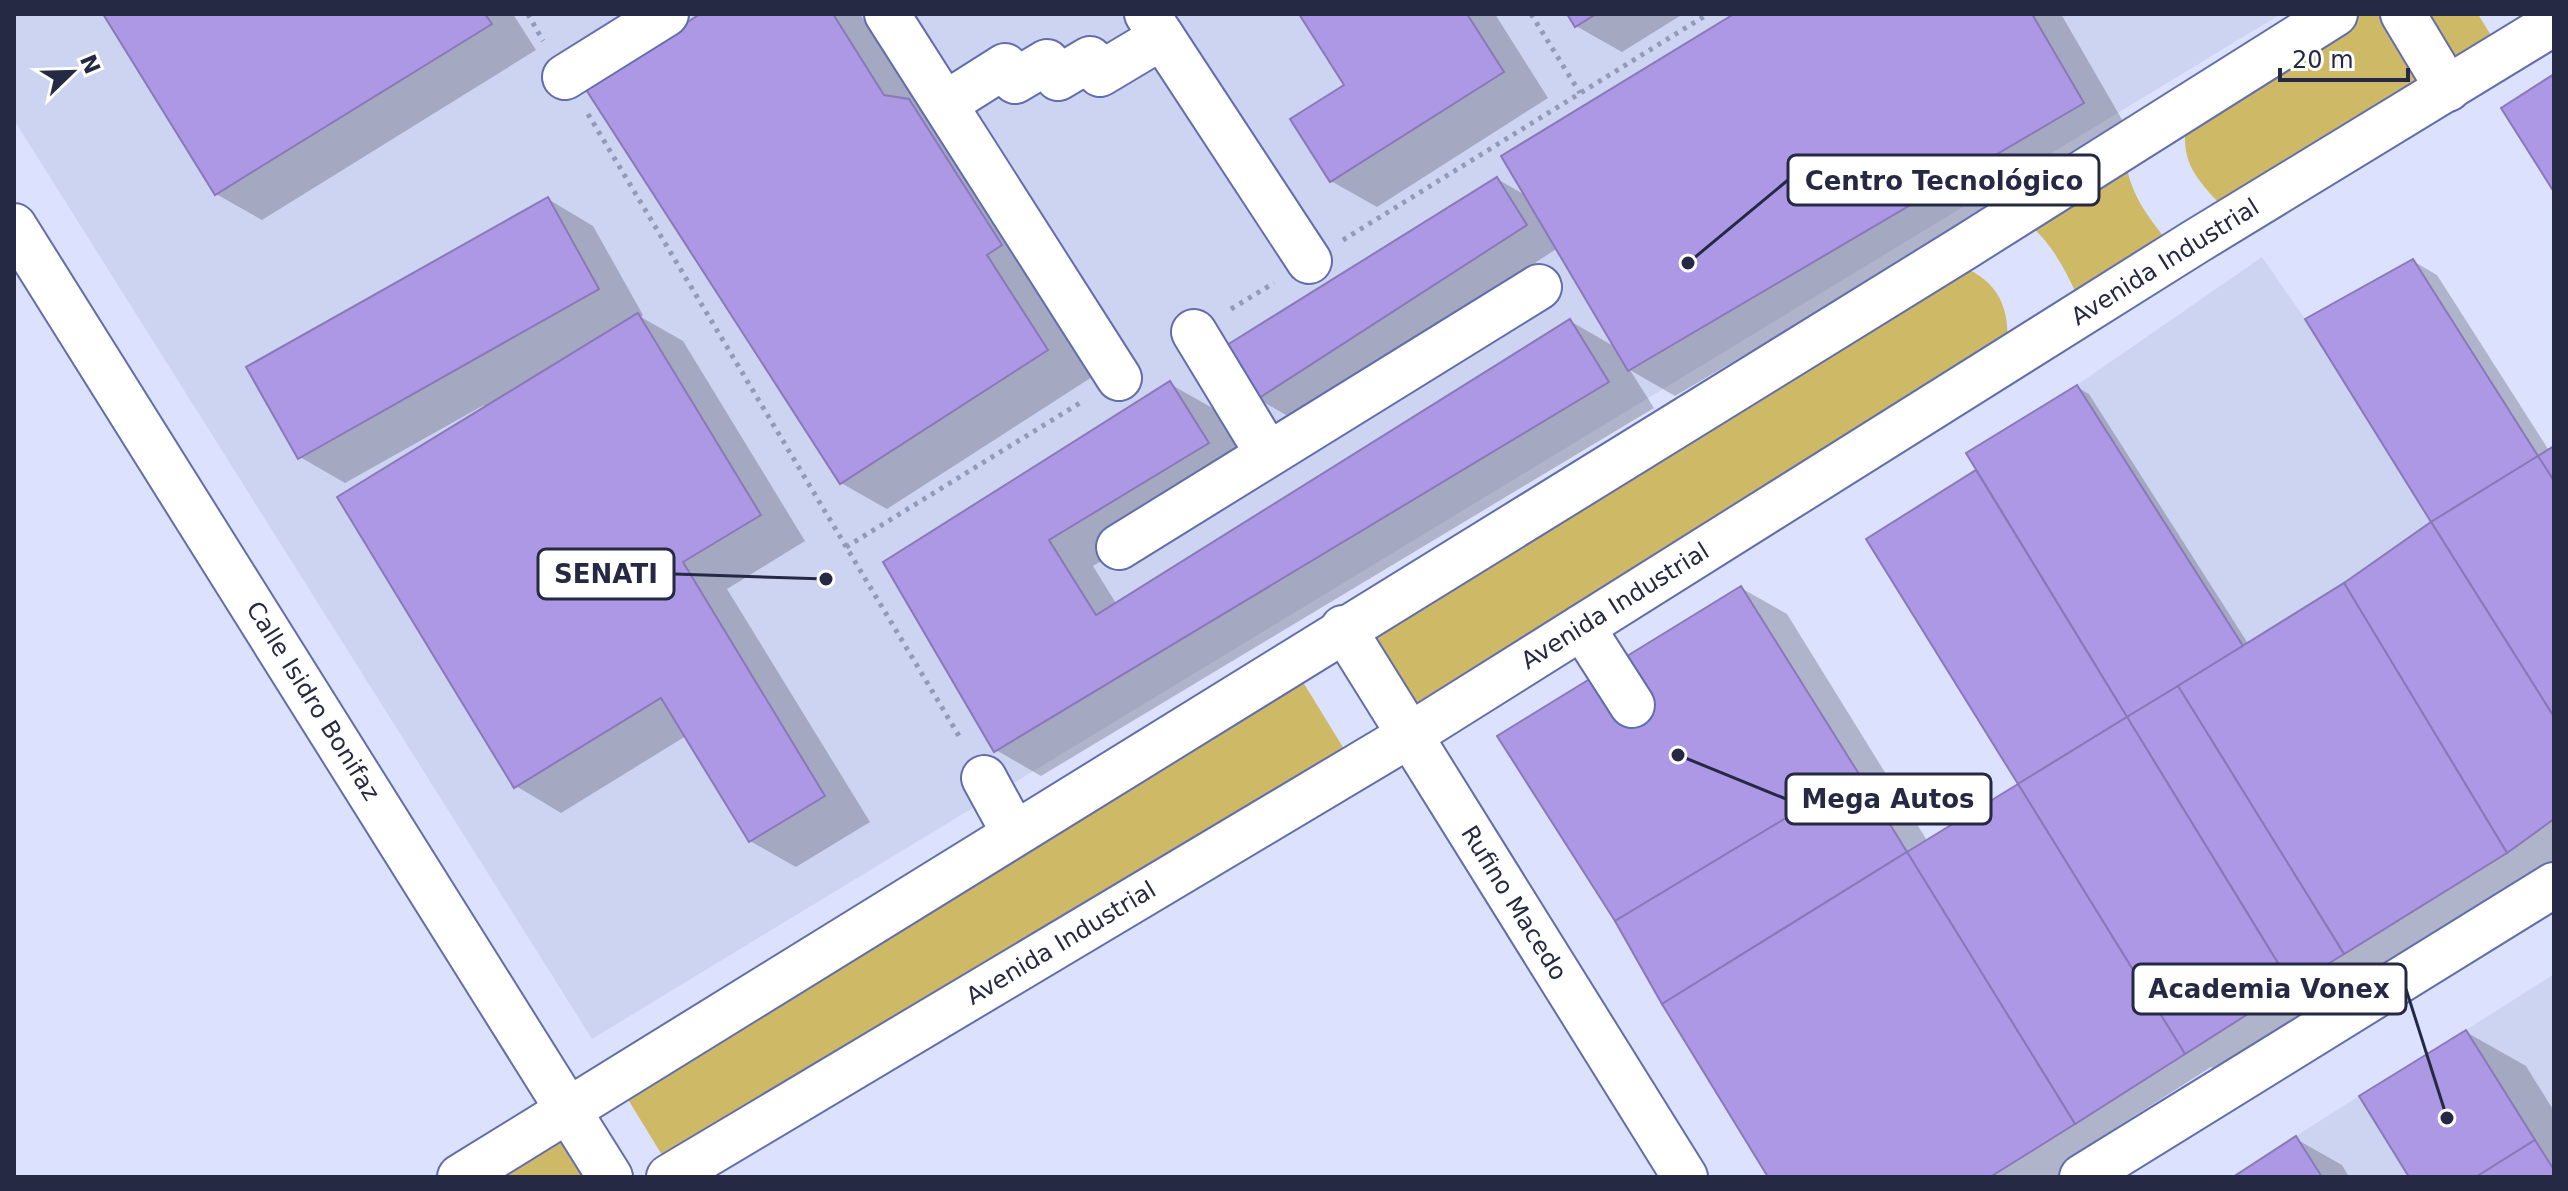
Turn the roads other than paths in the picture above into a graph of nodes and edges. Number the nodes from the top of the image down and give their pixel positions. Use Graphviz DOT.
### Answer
graph roads {
  1 [pos="666,14"];
  2 [pos="887,14"];
  3 [pos="2335,14"];
  4 [pos="2403,14"];
  5 [pos="2554,23"];
  6 [pos="1155,25"];
  7 [pos="565,77"];
  8 [pos="2448,89"];
  9 [pos="945,104"];
  10 [pos="14,226"];
  11 [pos="1309,261"];
  12 [pos="1539,287"];
  13 [pos="1194,332"];
  14 [pos="1119,378"];
  15 [pos="1268,454"];
  16 [pos="1119,547"];
  17 [pos="1582,627"];
  18 [pos="1343,628"];
  19 [pos="1632,705"];
  20 [pos="1410,735"];
  21 [pos="984,778"];
  22 [pos="1014,833"];
  23 [pos="2554,885"];
  24 [pos="569,1110"];
  25 [pos="460,1177"];
  26 [pos="610,1177"];
  27 [pos="669,1177"];
  28 [pos="1685,1177"];
  29 [pos="2082,1177"];
  1 -- 7 [label="main road"];
  2 -- 9 [label="main road"];
  3 -- 18 [label="main road"];
  4 -- 8 [label="main road"];
  5 -- 8 [label="main road, Avenida Industrial"];
  6 -- 9 [label="main road"];
  6 -- 11 [label="main road"];
  8 -- 17 [label="main road, Avenida Industrial"];
  9 -- 14 [label="main road"];
  10 -- 24 [label="main road, Calle Isidro Bonifaz"];
  12 -- 15 [label="main road"];
  13 -- 15 [label="main road"];
  15 -- 16 [label="main road"];
  17 -- 19 [label="main road"];
  17 -- 20 [label="main road, Avenida Industrial"];
  18 -- 20 [label="main road, Rufino Macedo"];
  18 -- 22 [label="main road"];
  20 -- 27 [label="main road, Avenida Industrial"];
  20 -- 28 [label="main road, Rufino Macedo"];
  21 -- 22 [label="main road"];
  22 -- 24 [label="main road"];
  23 -- 29 [label="main road"];
  24 -- 25 [label="main road"];
  24 -- 26 [label="main road, Calle Isidro Bonifaz"];
}
